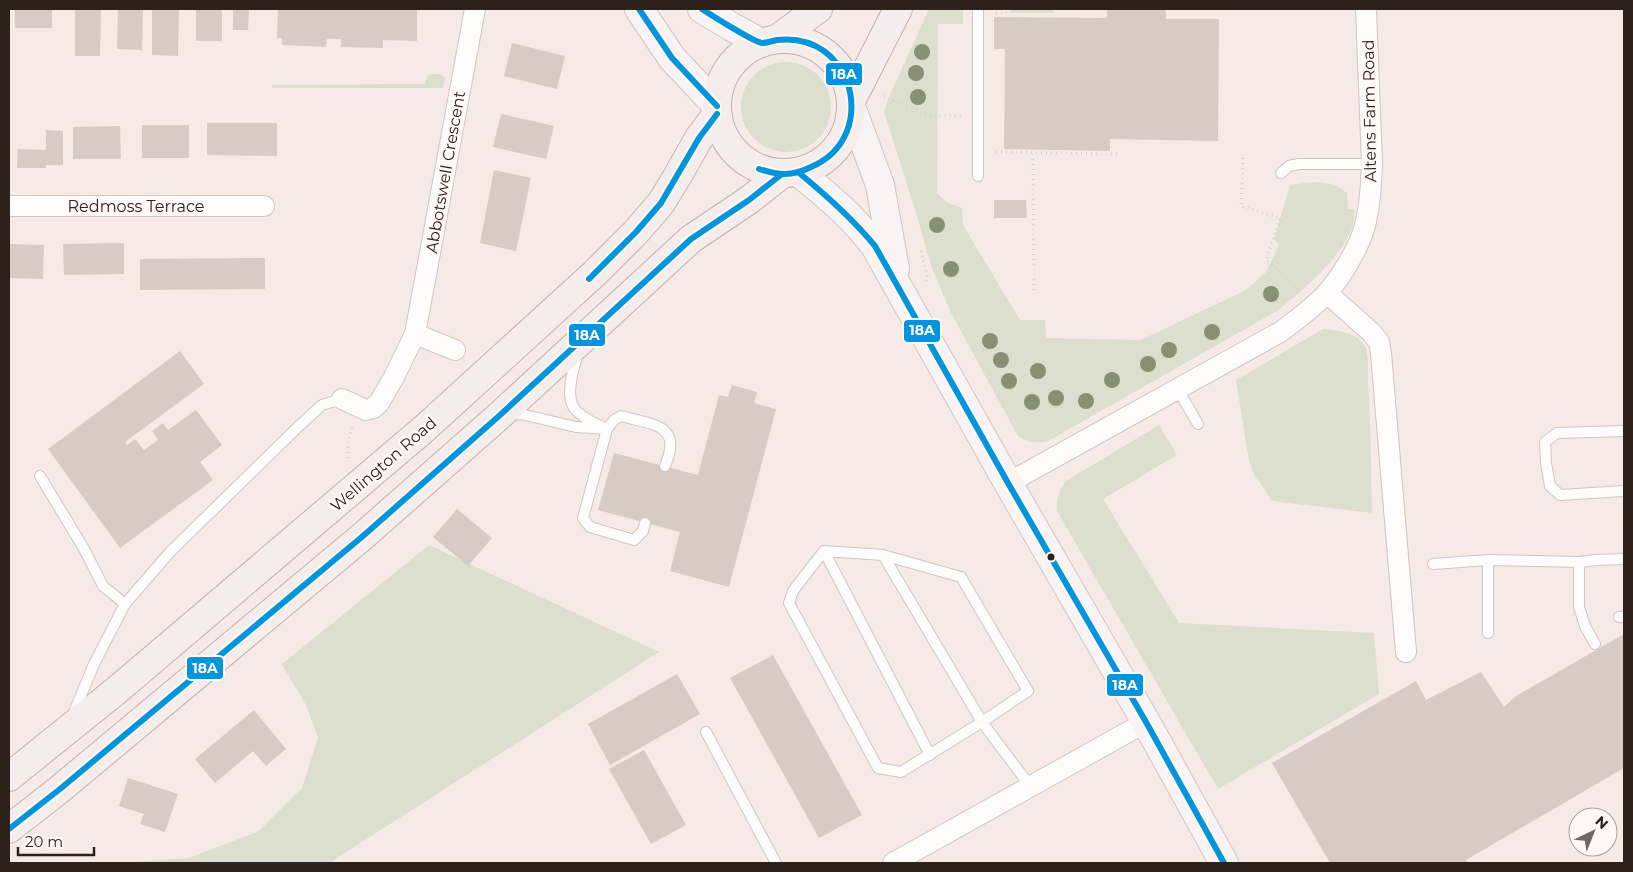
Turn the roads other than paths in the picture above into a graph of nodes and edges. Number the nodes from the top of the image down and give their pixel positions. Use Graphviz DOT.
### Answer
graph roads {
  1 [pos="475,9"];
  2 [pos="639,9"];
  3 [pos="702,9"];
  4 [pos="818,9"];
  5 [pos="898,9"];
  6 [pos="978,9"];
  7 [pos="1366,9"];
  8 [pos="769,41"];
  9 [pos="852,104"];
  10 [pos="717,110"];
  11 [pos="1372,164"];
  12 [pos="1280,172"];
  13 [pos="790,173"];
  14 [pos="978,176"];
  15 [pos="9,206"];
  16 [pos="264,206"];
  17 [pos="898,286"];
  18 [pos="1321,299"];
  19 [pos="415,334"];
  20 [pos="585,336"];
  21 [pos="456,350"];
  22 [pos="1178,390"];
  23 [pos="342,399"];
  24 [pos="499,416"];
  25 [pos="1198,424"];
  26 [pos="607,430"];
  27 [pos="1624,431"];
  28 [pos="665,466"];
  29 [pos="40,476"];
  30 [pos="1008,483"];
  31 [pos="1624,491"];
  32 [pos="645,523"];
  33 [pos="824,551"];
  34 [pos="883,555"];
  35 [pos="1624,559"];
  36 [pos="1488,560"];
  37 [pos="1579,562"];
  38 [pos="1433,564"];
  39 [pos="125,604"];
  40 [pos="1488,633"];
  41 [pos="1595,644"];
  42 [pos="1406,652"];
  43 [pos="982,722"];
  44 [pos="1146,722"];
  45 [pos="66,732"];
  46 [pos="706,732"];
  47 [pos="930,755"];
  48 [pos="9,777"];
  49 [pos="1030,786"];
  50 [pos="9,829"];
  51 [pos="776,863"];
  52 [pos="893,863"];
  53 [pos="1224,863"];
  1 -- 19 [label="street, Abbotswell Crescent"];
  2 -- 10 [label="main road"];
  3 -- 8 [label="main road"];
  4 -- 8 [label="main road"];
  5 -- 9 [label="main road"];
  6 -- 14 [label="lane"];
  7 -- 11 [label="street, Altens Farm Road"];
  8 -- 9 [label="main road"];
  8 -- 10 [label="main road"];
  9 -- 13 [label="main road"];
  9 -- 17 [label="main road"];
  10 -- 13 [label="main road"];
  10 -- 45 [label="main road, Wellington Road"];
  11 -- 12 [label="lane"];
  11 -- 18 [label="street, Altens Farm Road"];
  13 -- 17 [label="main road"];
  13 -- 20 [label="main road"];
  15 -- 16 [label="street, Redmoss Terrace"];
  17 -- 30 [label="main road"];
  18 -- 22 [label="street, Altens Farm Road"];
  18 -- 42 [label="street"];
  19 -- 21 [label="street"];
  19 -- 23 [label="street, Abbotswell Crescent"];
  20 -- 24 [label="main road"];
  20 -- 26 [label="lane"];
  22 -- 25 [label="lane"];
  22 -- 30 [label="street, Altens Farm Road"];
  23 -- 39 [label="lane"];
  24 -- 26 [label="lane"];
  24 -- 50 [label="main road"];
  26 -- 28 [label="lane"];
  26 -- 32 [label="lane"];
  27 -- 31 [label="lane"];
  29 -- 39 [label="lane"];
  30 -- 44 [label="main road"];
  33 -- 34 [label="lane"];
  33 -- 47 [label="lane"];
  33 -- 47 [label="lane"];
  34 -- 43 [label="lane"];
  34 -- 43 [label="lane"];
  35 -- 37 [label="lane"];
  36 -- 37 [label="lane"];
  36 -- 38 [label="lane"];
  36 -- 40 [label="lane"];
  37 -- 41 [label="lane"];
  39 -- 45 [label="lane"];
  43 -- 47 [label="lane"];
  43 -- 49 [label="lane"];
  44 -- 49 [label="street"];
  44 -- 53 [label="main road"];
  45 -- 48 [label="main road, Wellington Road"];
  46 -- 51 [label="lane"];
  49 -- 52 [label="street"];
}
